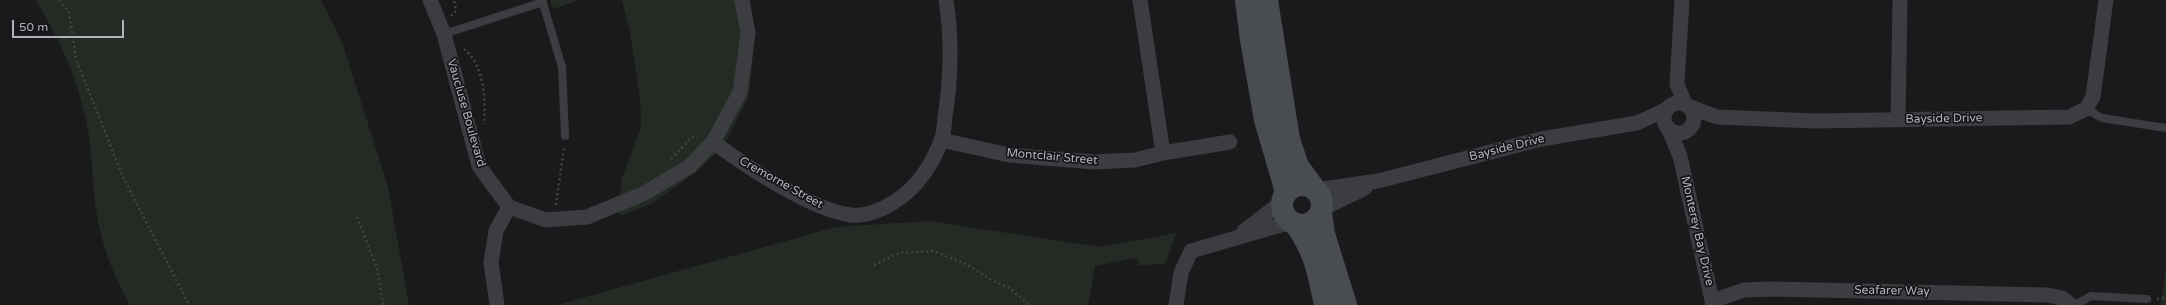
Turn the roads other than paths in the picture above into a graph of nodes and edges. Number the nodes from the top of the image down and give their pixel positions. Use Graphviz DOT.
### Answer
graph roads {
  1 [pos="430,0"];
  2 [pos="742,0"];
  3 [pos="946,0"];
  4 [pos="1140,0"];
  5 [pos="1246,0"];
  6 [pos="1267,0"];
  7 [pos="1682,0"];
  8 [pos="1900,0"];
  9 [pos="2106,0"];
  10 [pos="543,1"];
  11 [pos="444,34"];
  12 [pos="1678,84"];
  13 [pos="1686,105"];
  14 [pos="1666,109"];
  15 [pos="2086,109"];
  16 [pos="1717,117"];
  17 [pos="1898,120"];
  18 [pos="1637,122"];
  19 [pos="1690,128"];
  20 [pos="2166,128"];
  21 [pos="1668,129"];
  22 [pos="565,136"];
  23 [pos="708,140"];
  24 [pos="941,140"];
  25 [pos="1230,142"];
  26 [pos="1163,153"];
  27 [pos="1680,156"];
  28 [pos="1284,197"];
  29 [pos="1318,200"];
  30 [pos="509,207"];
  31 [pos="1294,223"];
  32 [pos="1237,236"];
  33 [pos="2148,299"];
  34 [pos="1713,303"];
  35 [pos="497,305"];
  36 [pos="1176,305"];
  37 [pos="1325,305"];
  38 [pos="1346,305"];
  39 [pos="2071,305"];
  40 [pos="2075,305"];
  1 -- 11 [label="street, Vaucluse Boulevard"];
  2 -- 23 [label="street"];
  3 -- 24 [label="street, Cremorne Street"];
  4 -- 26 [label="street"];
  5 -- 28 [label="street"];
  6 -- 29 [label="street"];
  7 -- 12 [label="street"];
  8 -- 17 [label="street"];
  9 -- 15 [label="street"];
  10 -- 11 [label="lane"];
  10 -- 22 [label="lane"];
  11 -- 30 [label="street, Vaucluse Boulevard"];
  12 -- 13 [label="street"];
  12 -- 14 [label="street"];
  13 -- 14 [label="street"];
  13 -- 16 [label="street, Bayside Drive"];
  13 -- 19 [label="street"];
  14 -- 18 [label="street, Bayside Drive"];
  14 -- 21 [label="street"];
  15 -- 17 [label="street, Bayside Drive"];
  15 -- 20 [label="lane"];
  16 -- 17 [label="street, Bayside Drive"];
  16 -- 19 [label="street, Bayside Drive"];
  18 -- 21 [label="street, Bayside Drive"];
  18 -- 29 [label="street, Bayside Drive"];
  19 -- 21 [label="street"];
  19 -- 27 [label="street, Monterey Bay Drive"];
  21 -- 27 [label="street, Monterey Bay Drive"];
  23 -- 24 [label="street, Cremorne Street"];
  23 -- 30 [label="street"];
  24 -- 26 [label="street, Montclair Street"];
  25 -- 26 [label="street, Montclair Street"];
  27 -- 34 [label="street, Monterey Bay Drive"];
  28 -- 29 [label="street"];
  28 -- 31 [label="street"];
  28 -- 32 [label="street"];
  29 -- 31 [label="street"];
  29 -- 38 [label="street"];
  30 -- 35 [label="street"];
  31 -- 32 [label="street"];
  31 -- 37 [label="street"];
  32 -- 36 [label="street"];
  33 -- 40 [label="lane"];
  34 -- 39 [label="street, Seafarer Way"];
}
